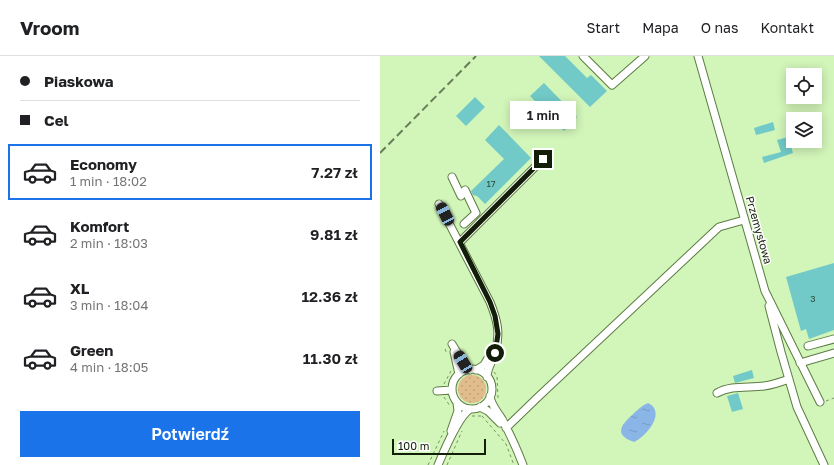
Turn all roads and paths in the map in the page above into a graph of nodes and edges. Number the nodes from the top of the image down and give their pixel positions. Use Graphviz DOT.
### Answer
graph roads {
  1 [pos="583,56"];
  2 [pos="644,56"];
  3 [pos="698,56"];
  4 [pos="543,159"];
  5 [pos="452,177"];
  6 [pos="440,204"];
  7 [pos="744,220"];
  8 [pos="464,224"];
  9 [pos="460,242"];
  10 [pos="765,290"];
  11 [pos="834,339"];
  12 [pos="825,341"];
  13 [pos="497,342"];
  14 [pos="808,346"];
  15 [pos="831,354"];
  16 [pos="800,363"];
  17 [pos="473,370"];
  18 [pos="459,374"];
  19 [pos="487,377"];
  20 [pos="789,379"];
  21 [pos="452,390"];
  22 [pos="437,391"];
  23 [pos="717,393"];
  24 [pos="490,396"];
  25 [pos="820,402"];
  26 [pos="457,403"];
  27 [pos="480,407"];
  28 [pos="470,408"];
  29 [pos="482,416"];
  30 [pos="446,427"];
  31 [pos="506,428"];
  32 [pos="462,430"];
  33 [pos="447,445"];
  34 [pos="428,465"];
  35 [pos="438,465"];
  36 [pos="447,465"];
  37 [pos="514,465"];
  38 [pos="523,465"];
  39 [pos="824,465"];
  1 -- 2 [label="street"];
  3 -- 7 [label="street, Przemysłowa"];
  4 -- 9 [label="street"];
  5 -- 8 [label="street"];
  6 -- 9 [label="street"];
  7 -- 10 [label="street, Przemysłowa"];
  7 -- 31 [label="street"];
  9 -- 13 [label="street"];
  10 -- 16 [label="street, Przemysłowa"];
  10 -- 20 [label="street"];
  11 -- 12 [label="street"];
  12 -- 14 [label="street"];
  12 -- 15 [label="street"];
  13 -- 17 [label="street"];
  13 -- 19 [label="street"];
  15 -- 16 [label="street"];
  16 -- 25 [label="street, Przemysłowa"];
  17 -- 18 [label="street"];
  17 -- 18 [label="street"];
  17 -- 19 [label="street"];
  18 -- 21 [label="street"];
  19 -- 24 [label="street"];
  20 -- 23 [label="street"];
  20 -- 39 [label="street"];
  21 -- 22 [label="street"];
  21 -- 26 [label="street"];
  24 -- 27 [label="street"];
  24 -- 31 [label="street"];
  26 -- 28 [label="street"];
  26 -- 33 [label="street"];
  27 -- 28 [label="street"];
  27 -- 31 [label="street"];
  28 -- 33 [label="street"];
  29 -- 37 [label="path"];
  30 -- 34 [label="path"];
  31 -- 38 [label="street"];
  32 -- 36 [label="path"];
  33 -- 35 [label="street"];
}
